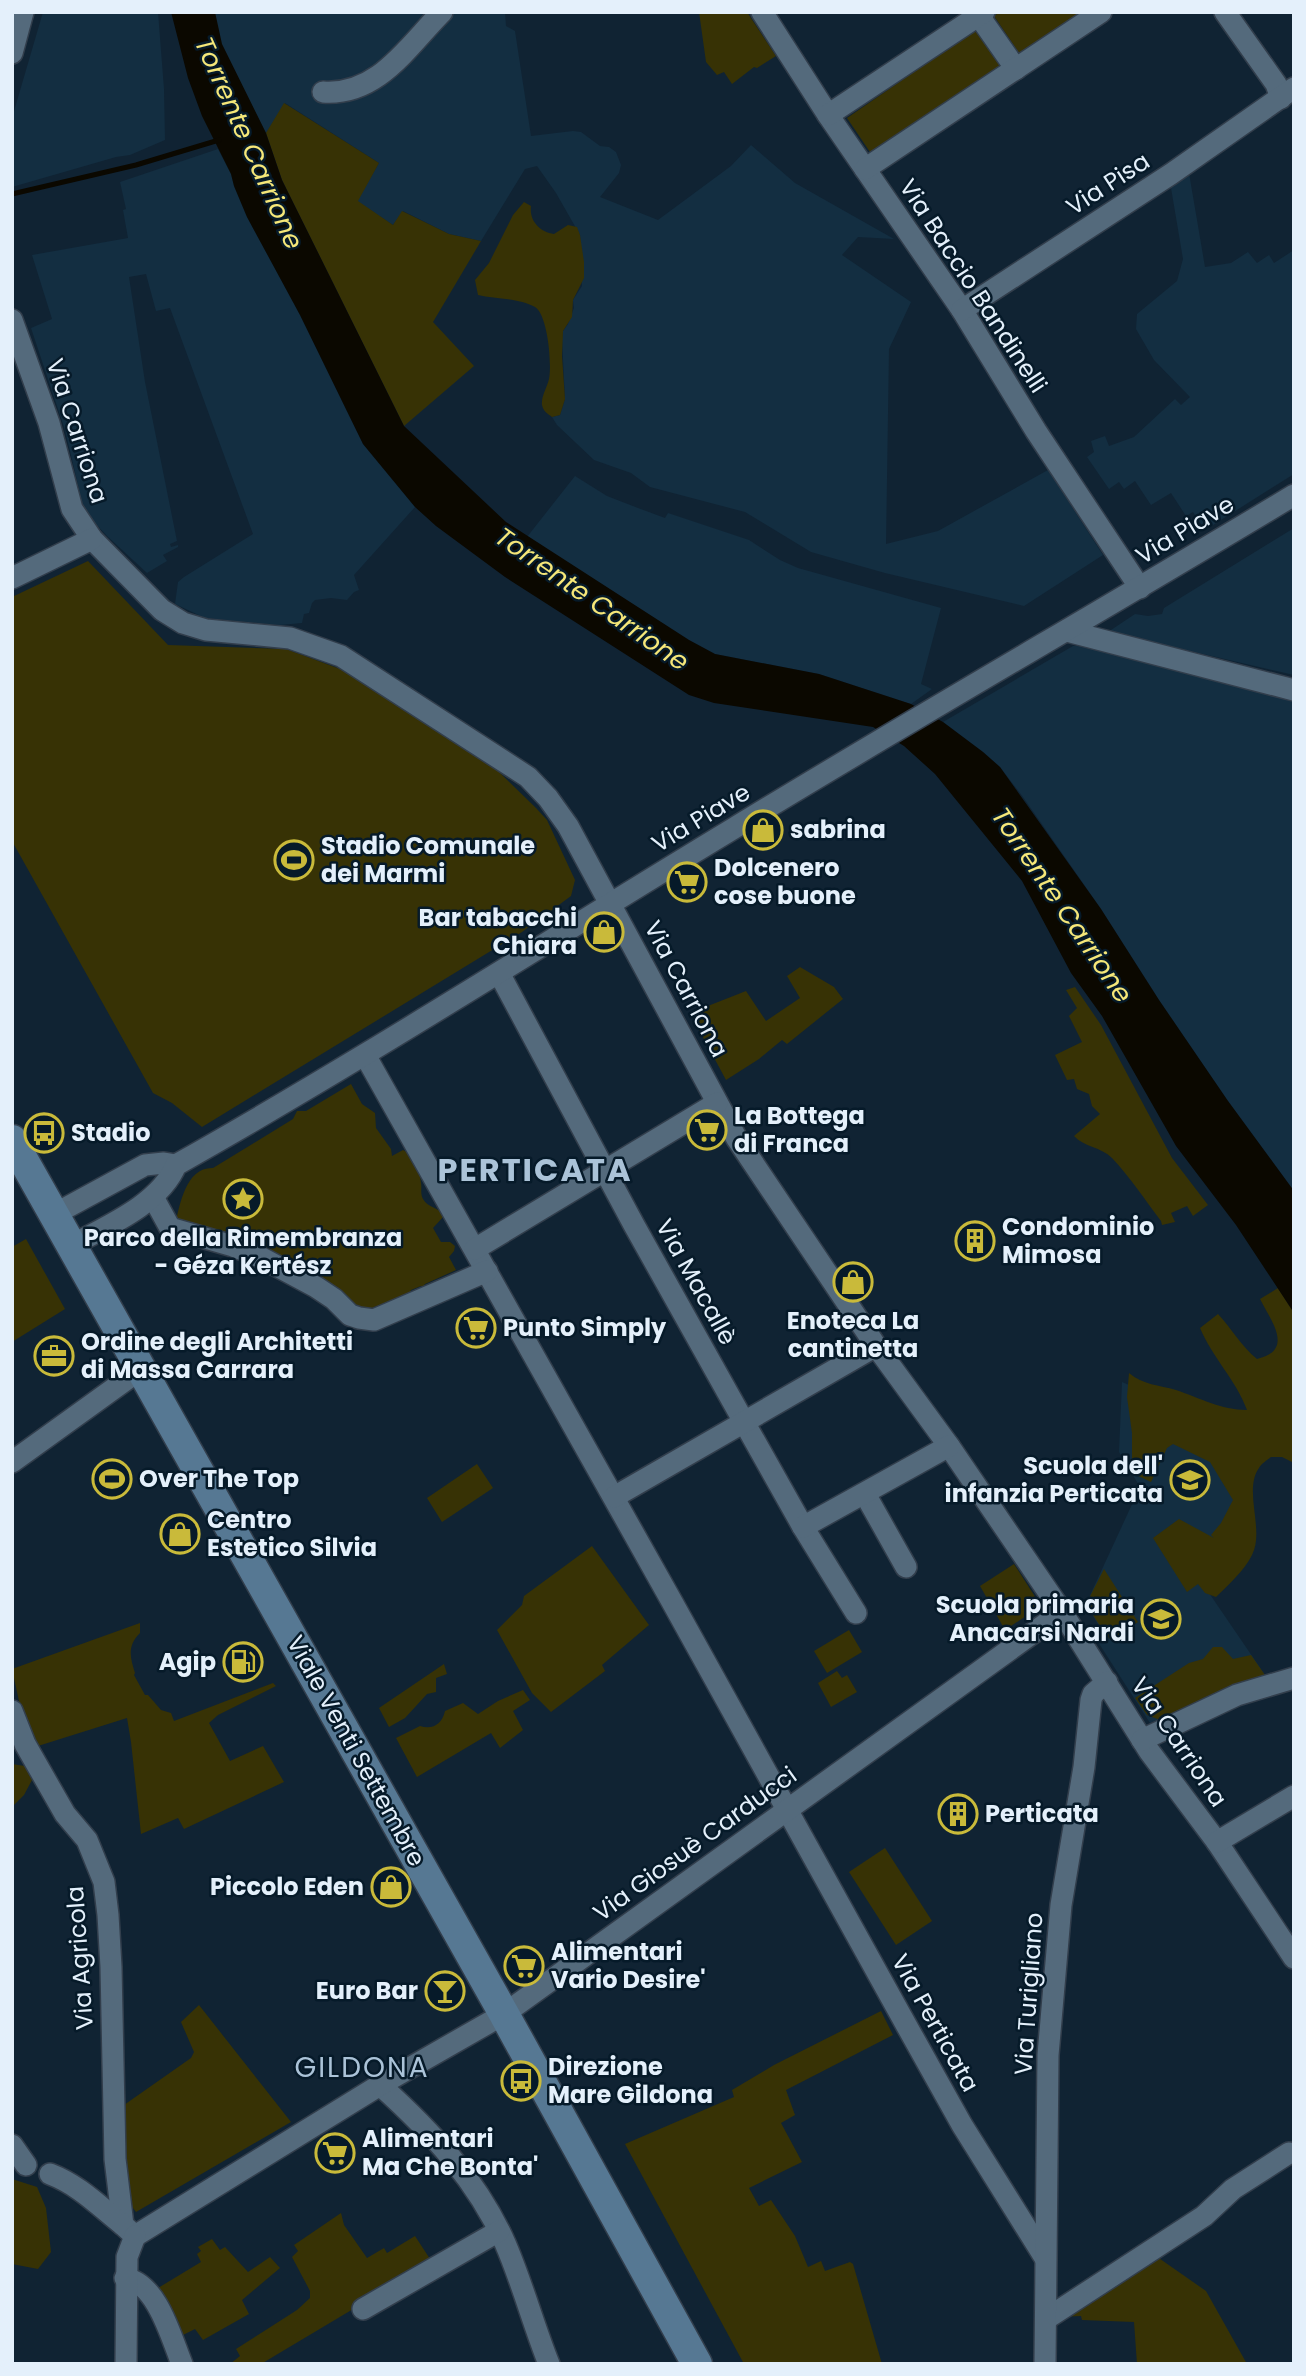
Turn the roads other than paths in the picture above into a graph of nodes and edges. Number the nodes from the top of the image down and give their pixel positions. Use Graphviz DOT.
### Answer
graph roads {
  1 [pos="23,12"];
  2 [pos="442,12"];
  3 [pos="762,12"];
  4 [pos="1101,12"];
  5 [pos="1225,12"];
  6 [pos="982,14"];
  7 [pos="12,52"];
  8 [pos="1016,69"];
  9 [pos="323,92"];
  10 [pos="1287,93"];
  11 [pos="828,115"];
  12 [pos="865,169"];
  13 [pos="962,310"];
  14 [pos="12,320"];
  15 [pos="1294,495"];
  16 [pos="92,540"];
  17 [pos="12,578"];
  18 [pos="1140,588"];
  19 [pos="1067,631"];
  20 [pos="1294,690"];
  21 [pos="610,904"];
  22 [pos="499,973"];
  23 [pos="365,1055"];
  24 [pos="717,1103"];
  25 [pos="12,1140"];
  26 [pos="176,1165"];
  27 [pos="605,1171"];
  28 [pos="153,1198"];
  29 [pos="53,1215"];
  30 [pos="72,1245"];
  31 [pos="475,1249"];
  32 [pos="487,1271"];
  33 [pos="876,1346"];
  34 [pos="141,1368"];
  35 [pos="744,1422"];
  36 [pos="950,1446"];
  37 [pos="12,1462"];
  38 [pos="865,1494"];
  39 [pos="614,1497"];
  40 [pos="803,1527"];
  41 [pos="906,1567"];
  42 [pos="1062,1612"];
  43 [pos="856,1613"];
  44 [pos="1294,1678"];
  45 [pos="1107,1682"];
  46 [pos="12,1711"];
  47 [pos="1142,1740"];
  48 [pos="1294,1796"];
  49 [pos="786,1811"];
  50 [pos="1217,1842"];
  51 [pos="1294,1958"];
  52 [pos="505,2014"];
  53 [pos="380,2085"];
  54 [pos="12,2145"];
  55 [pos="1289,2152"];
  56 [pos="26,2165"];
  57 [pos="50,2174"];
  58 [pos="129,2230"];
  59 [pos="499,2231"];
  60 [pos="1045,2258"];
  61 [pos="125,2278"];
  62 [pos="363,2309"];
  63 [pos="1046,2319"];
  64 [pos="126,2364"];
  65 [pos="182,2364"];
  66 [pos="548,2364"];
  67 [pos="697,2364"];
  68 [pos="1045,2364"];
  1 -- 7 [label="street"];
  2 -- 9 [label="street"];
  3 -- 11 [label="street, Via Baccio Bandinelli"];
  4 -- 8 [label="street"];
  5 -- 10 [label="street"];
  6 -- 8 [label="street"];
  6 -- 11 [label="street"];
  8 -- 12 [label="street"];
  10 -- 13 [label="street, Via Pisa"];
  11 -- 12 [label="street, Via Baccio Bandinelli"];
  12 -- 13 [label="street, Via Baccio Bandinelli"];
  13 -- 18 [label="street, Via Baccio Bandinelli"];
  14 -- 16 [label="street, Via Carriona"];
  15 -- 18 [label="street, Via Piave"];
  16 -- 17 [label="street"];
  16 -- 21 [label="street, Via Carriona"];
  18 -- 19 [label="street, Via Piave"];
  19 -- 20 [label="street"];
  19 -- 21 [label="street, Via Piave"];
  21 -- 22 [label="street, Via Piave"];
  21 -- 24 [label="street, Via Carriona"];
  22 -- 23 [label="street, Via Piave"];
  22 -- 27 [label="street, Via Macallè"];
  23 -- 26 [label="street, Via Piave"];
  23 -- 31 [label="street, Via Perticata"];
  24 -- 27 [label="street"];
  24 -- 33 [label="street, Via Carriona"];
  25 -- 29 [label="main road, Viale Venti Settembre"];
  26 -- 28 [label="street"];
  26 -- 29 [label="street"];
  27 -- 31 [label="street"];
  27 -- 35 [label="street, Via Macallè"];
  28 -- 30 [label="street"];
  28 -- 32 [label="street"];
  29 -- 30 [label="main road, Viale Venti Settembre"];
  30 -- 34 [label="main road, Viale Venti Settembre"];
  31 -- 32 [label="street, Via Perticata"];
  32 -- 39 [label="street, Via Perticata"];
  33 -- 35 [label="street"];
  33 -- 36 [label="street, Via Carriona"];
  34 -- 37 [label="street"];
  34 -- 52 [label="main road, Viale Venti Settembre"];
  35 -- 39 [label="street"];
  35 -- 40 [label="street, Via Macallè"];
  36 -- 38 [label="street"];
  36 -- 42 [label="street, Via Carriona"];
  38 -- 40 [label="street"];
  38 -- 41 [label="street"];
  39 -- 49 [label="street, Via Perticata"];
  40 -- 43 [label="street, Via Macallè"];
  42 -- 45 [label="street, Via Carriona"];
  42 -- 49 [label="street, Via Giosuè Carducci"];
  44 -- 47 [label="street"];
  45 -- 47 [label="street, Via Carriona"];
  45 -- 60 [label="street, Via Turigliano"];
  46 -- 58 [label="street, Via Agricola"];
  47 -- 50 [label="street, Via Carriona"];
  48 -- 50 [label="street, Via Carriona"];
  49 -- 52 [label="street, Via Giosuè Carducci"];
  49 -- 60 [label="street, Via Perticata"];
  50 -- 51 [label="street, Via Carriona"];
  52 -- 53 [label="street, Via Giosuè Carducci"];
  52 -- 67 [label="main road, Viale Venti Settembre"];
  53 -- 58 [label="street, Via Giosuè Carducci"];
  53 -- 59 [label="street"];
  54 -- 56 [label="street"];
  55 -- 63 [label="street"];
  57 -- 58 [label="street"];
  58 -- 61 [label="street"];
  59 -- 62 [label="street"];
  59 -- 66 [label="street"];
  60 -- 63 [label="street, Via Turigliano"];
  61 -- 64 [label="street"];
  61 -- 65 [label="street"];
  63 -- 68 [label="street, Via Turigliano"];
}
